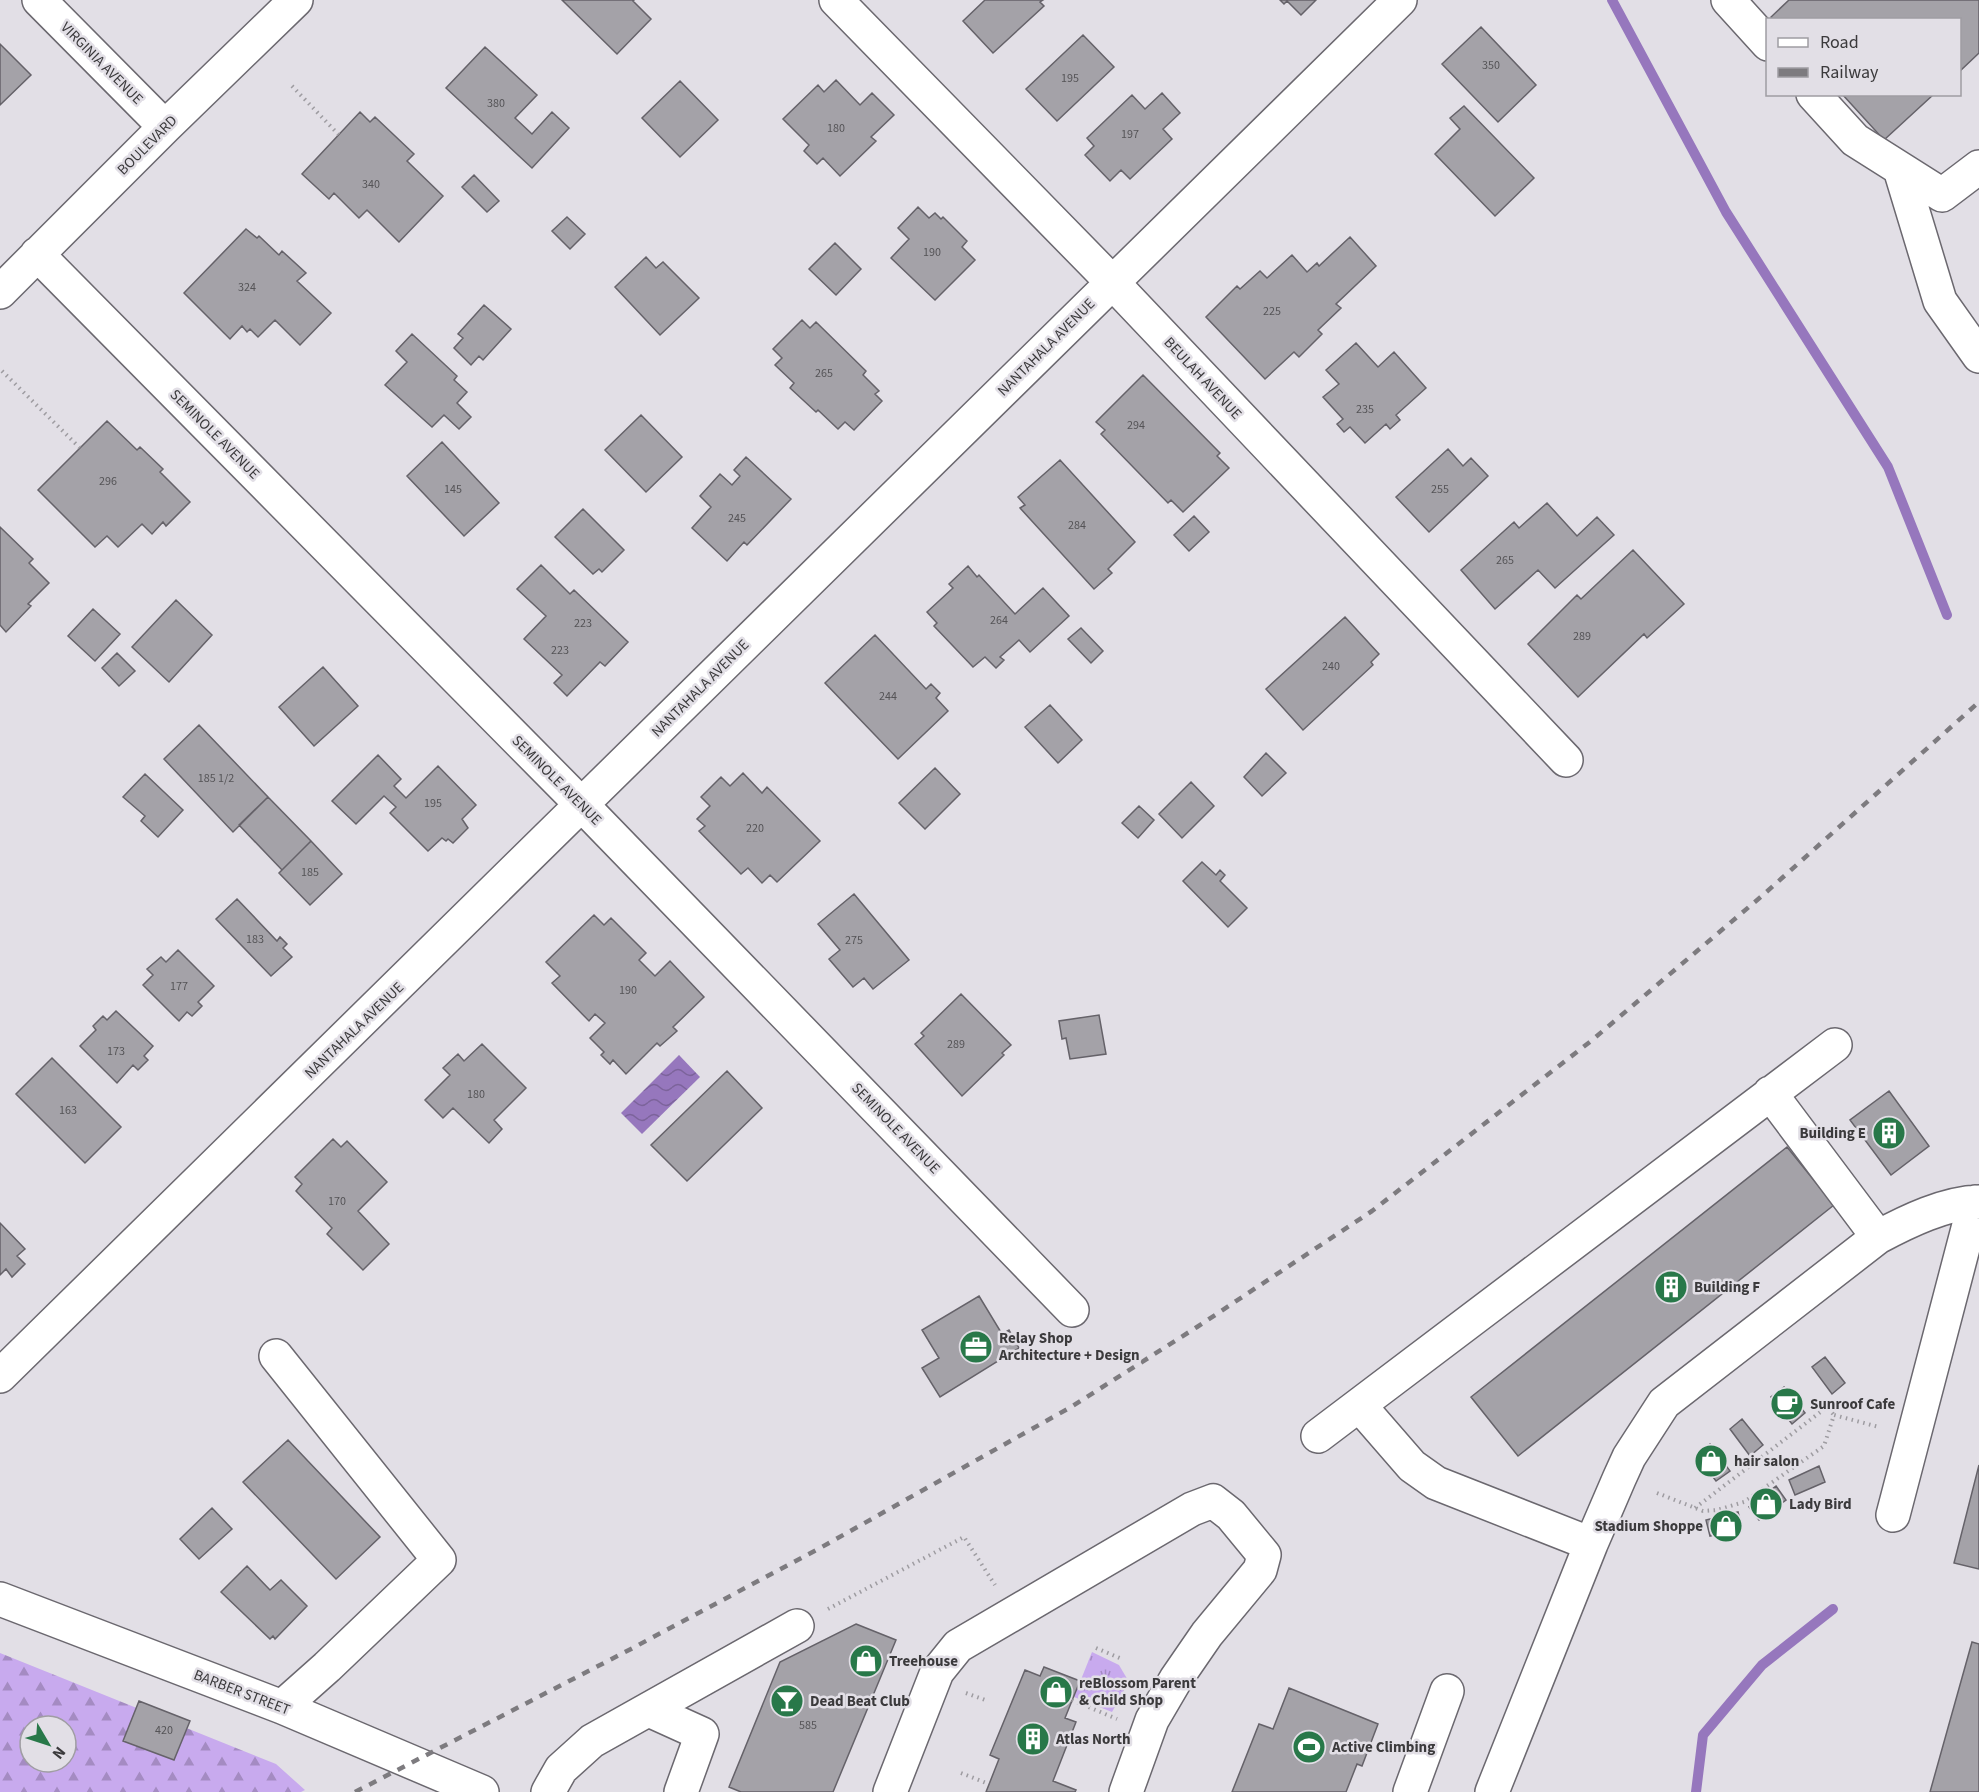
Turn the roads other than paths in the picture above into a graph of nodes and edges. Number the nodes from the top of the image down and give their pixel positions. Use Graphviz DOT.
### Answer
graph roads {
  1 [pos="39,0"];
  2 [pos="297,0"];
  3 [pos="836,0"];
  4 [pos="1400,0"];
  5 [pos="1728,0"];
  6 [pos="1766,43"];
  7 [pos="1815,96"];
  8 [pos="165,127"];
  9 [pos="1979,167"];
  10 [pos="1900,169"];
  11 [pos="37,255"];
  12 [pos="1112,282"];
  13 [pos="0,292"];
  14 [pos="1979,356"];
  15 [pos="1566,760"];
  16 [pos="582,805"];
  17 [pos="1835,1045"];
  18 [pos="1770,1094"];
  19 [pos="1977,1202"];
  20 [pos="1878,1237"];
  21 [pos="1072,1310"];
  22 [pos="276,1356"];
  23 [pos="0,1376"];
  24 [pos="1359,1405"];
  25 [pos="1317,1436"];
  26 [pos="1893,1515"];
  27 [pos="1591,1544"];
  28 [pos="0,1599"];
  29 [pos="797,1626"];
  30 [pos="1447,1691"];
  31 [pos="282,1707"];
  32 [pos="649,1710"];
  33 [pos="482,1792"];
  34 [pos="548,1792"];
  35 [pos="681,1792"];
  36 [pos="890,1792"];
  37 [pos="1126,1792"];
  38 [pos="1410,1792"];
  39 [pos="1492,1792"];
  1 -- 8 [label="street, VIRGINIA AVENUE"];
  2 -- 8 [label="street, BOULEVARD"];
  3 -- 12 [label="street, BEULAH AVENUE"];
  4 -- 12 [label="street, NANTAHALA AVENUE"];
  5 -- 6 [label="street"];
  7 -- 10 [label="street"];
  8 -- 11 [label="street, BOULEVARD"];
  9 -- 10 [label="street"];
  10 -- 14 [label="street"];
  11 -- 13 [label="street, BOULEVARD"];
  11 -- 16 [label="street, SEMINOLE AVENUE"];
  12 -- 15 [label="street, BEULAH AVENUE"];
  12 -- 16 [label="street, NANTAHALA AVENUE"];
  16 -- 21 [label="street, SEMINOLE AVENUE"];
  16 -- 23 [label="street, NANTAHALA AVENUE"];
  17 -- 18 [label="street"];
  18 -- 20 [label="street"];
  18 -- 24 [label="street"];
  19 -- 20 [label="street"];
  19 -- 26 [label="street"];
  20 -- 27 [label="street"];
  22 -- 31 [label="street"];
  24 -- 25 [label="street"];
  24 -- 27 [label="street"];
  27 -- 39 [label="street"];
  28 -- 31 [label="street, BARBER STREET"];
  29 -- 32 [label="street"];
  30 -- 38 [label="street"];
  31 -- 33 [label="street, BARBER STREET"];
  32 -- 34 [label="street"];
  32 -- 35 [label="street"];
  36 -- 37 [label="street"];
}
